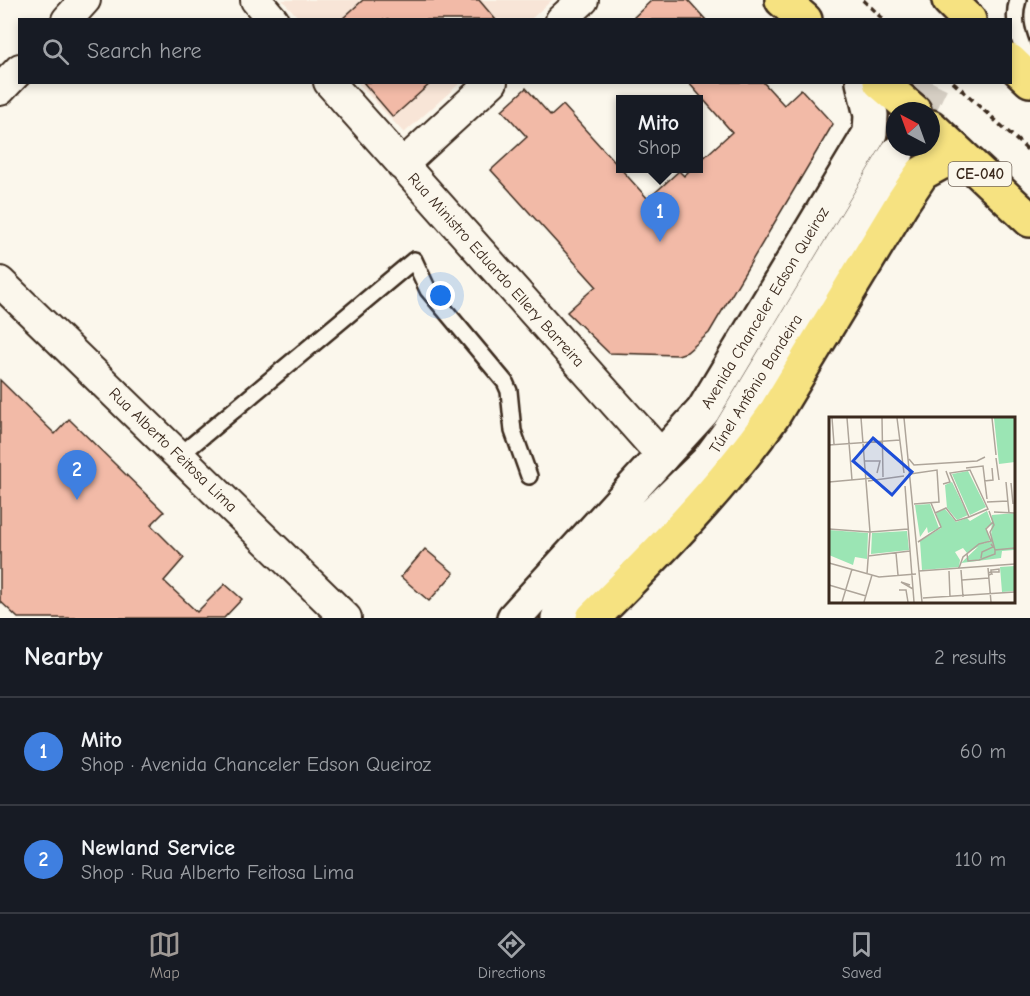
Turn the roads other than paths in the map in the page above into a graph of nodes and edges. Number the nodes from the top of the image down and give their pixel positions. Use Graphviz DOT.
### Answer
graph roads {
  1 [pos="86,0"];
  2 [pos="256,0"];
  3 [pos="583,0"];
  4 [pos="782,0"];
  5 [pos="949,0"];
  6 [pos="1018,0"];
  7 [pos="69,18"];
  8 [pos="271,18"];
  9 [pos="563,18"];
  10 [pos="803,18"];
  11 [pos="967,18"];
  12 [pos="1012,62"];
  13 [pos="1030,67"];
  14 [pos="18,71"];
  15 [pos="1030,80"];
  16 [pos="331,84"];
  17 [pos="490,84"];
  18 [pos="863,84"];
  19 [pos="882,84"];
  20 [pos="0,90"];
  21 [pos="903,102"];
  22 [pos="940,136"];
  23 [pos="895,156"];
  24 [pos="970,164"];
  25 [pos="402,165"];
  26 [pos="1030,220"];
  27 [pos="0,282"];
  28 [pos="179,456"];
  29 [pos="663,457"];
  30 [pos="529,476"];
  31 [pos="346,618"];
  32 [pos="514,618"];
  33 [pos="558,618"];
  34 [pos="593,618"];
  1 -- 7 [label="street"];
  2 -- 8 [label="street"];
  3 -- 9 [label="street"];
  4 -- 10 [label="highway"];
  5 -- 11 [label="highway"];
  6 -- 13 [label="lane"];
  12 -- 15 [label="highway"];
  14 -- 20 [label="street"];
  16 -- 25 [label="street, Rua Ministro Eduardo Ellery Barreira"];
  17 -- 25 [label="street"];
  18 -- 29 [label="main road, Avenida Chanceler Edson Queiroz"];
  19 -- 21 [label="highway"];
  22 -- 24 [label="highway, CE-040"];
  23 -- 33 [label="main road, Túnel Antônio Bandeira"];
  24 -- 26 [label="highway, CE-040"];
  24 -- 34 [label="highway"];
  25 -- 29 [label="street, Rua Ministro Eduardo Ellery Barreira"];
  27 -- 28 [label="street, Rua Alberto Feitosa Lima"];
  28 -- 30 [label="lane"];
  28 -- 31 [label="street, Rua Alberto Feitosa Lima"];
  29 -- 32 [label="main road, Avenida Chanceler Edson Queiroz"];
}
